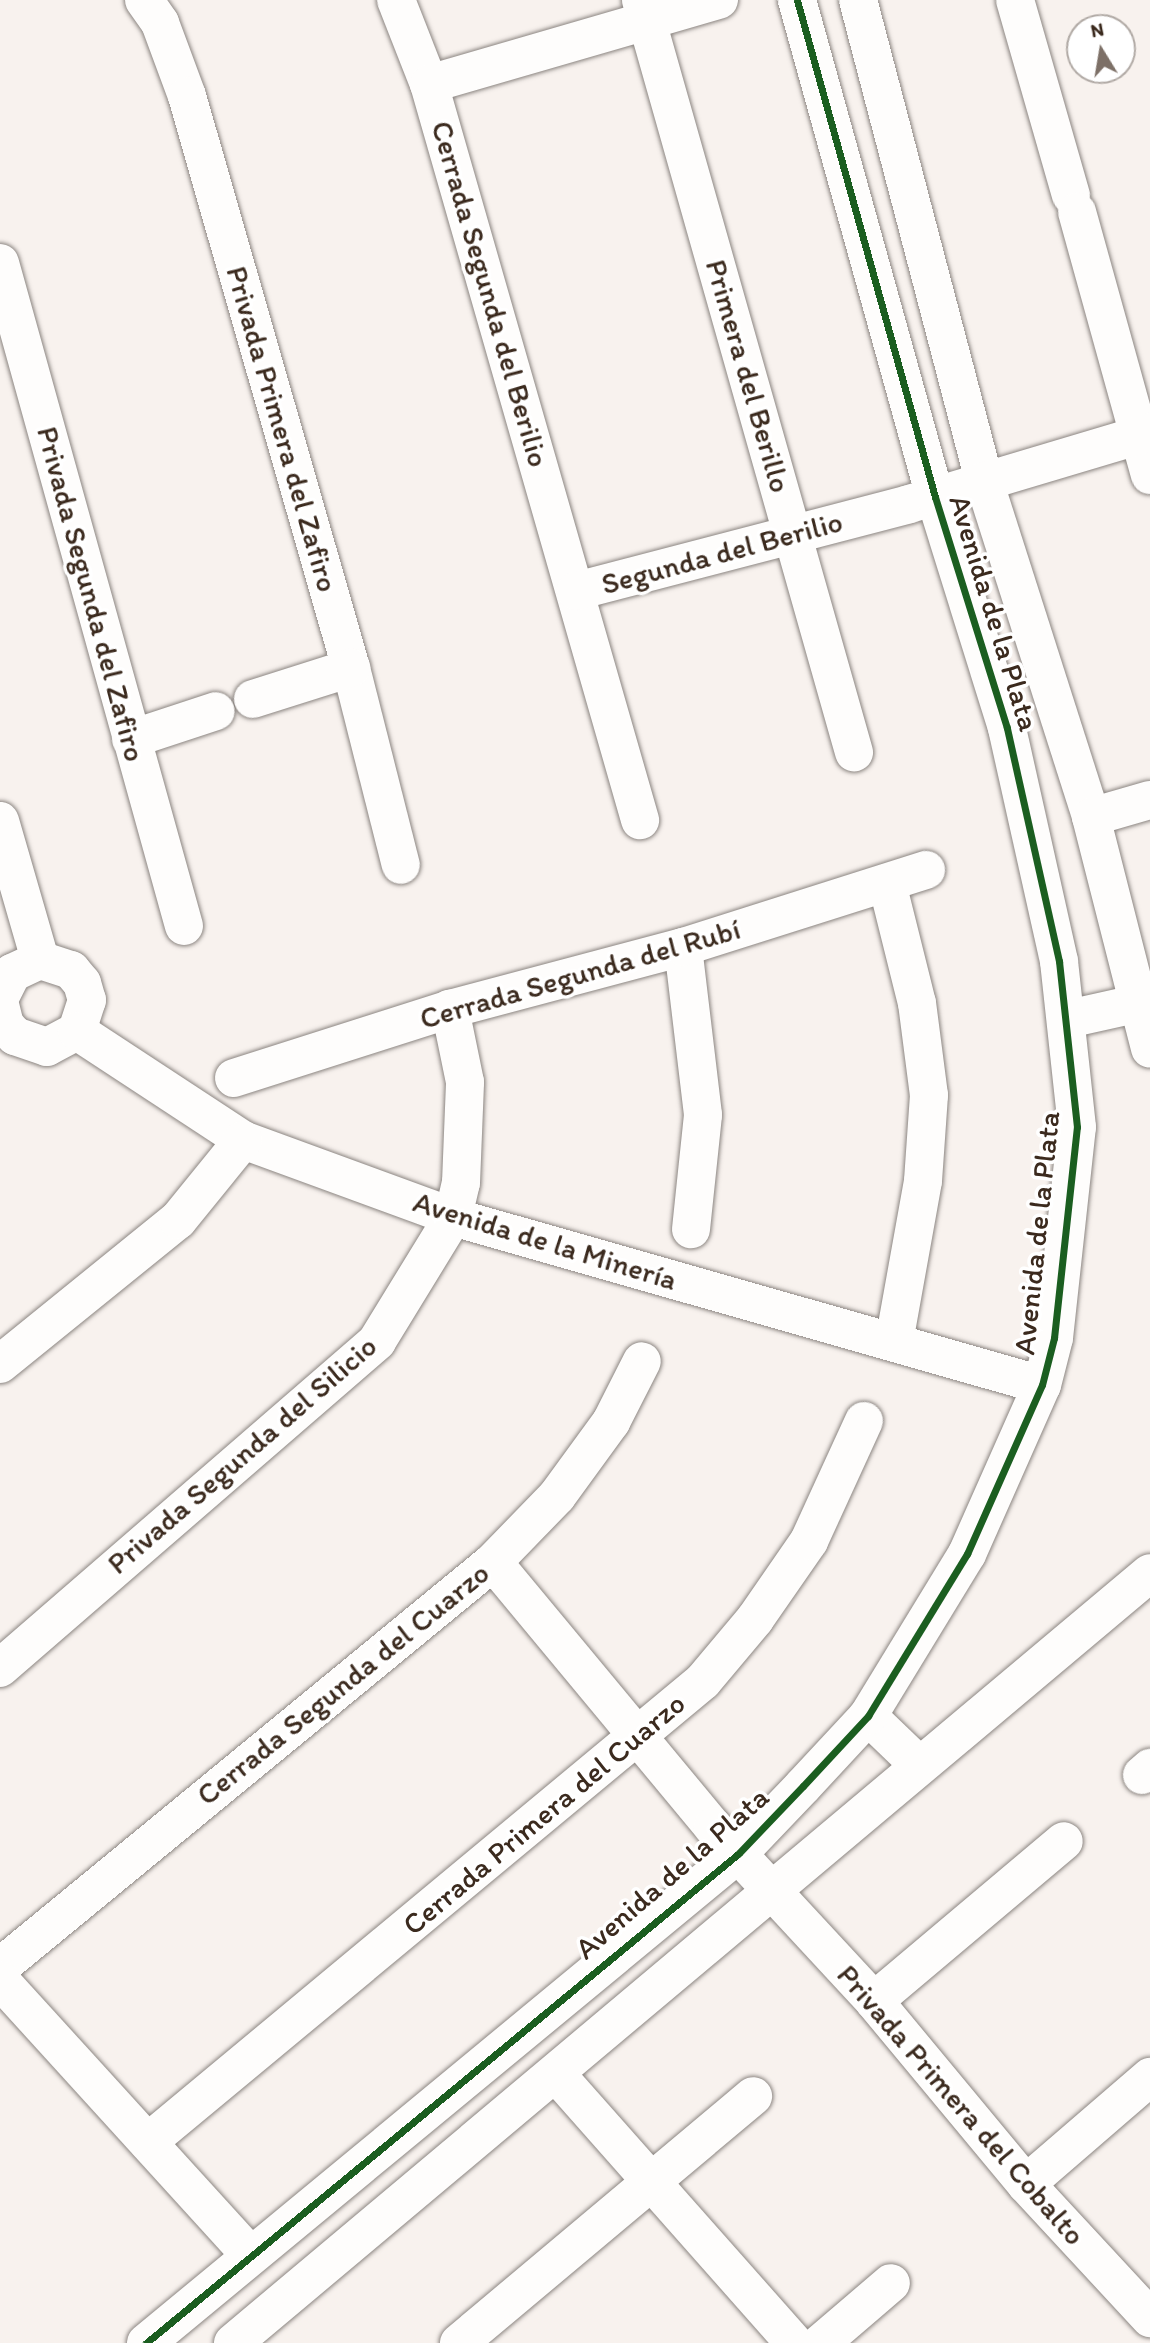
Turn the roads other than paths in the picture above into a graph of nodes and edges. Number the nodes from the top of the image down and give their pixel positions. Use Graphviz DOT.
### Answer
graph roads {
  1 [pos="144,0"];
  2 [pos="396,0"];
  3 [pos="719,0"];
  4 [pos="797,0"];
  5 [pos="858,0"];
  6 [pos="1016,0"];
  7 [pos="644,9"];
  8 [pos="429,84"];
  9 [pos="0,263"];
  10 [pos="1144,433"];
  11 [pos="1150,475"];
  12 [pos="984,481"];
  13 [pos="935,497"];
  14 [pos="792,536"];
  15 [pos="576,591"];
  16 [pos="351,668"];
  17 [pos="253,699"];
  18 [pos="216,711"];
  19 [pos="131,739"];
  20 [pos="854,752"];
  21 [pos="1150,800"];
  22 [pos="1091,817"];
  23 [pos="640,820"];
  24 [pos="0,821"];
  25 [pos="401,865"];
  26 [pos="926,870"];
  27 [pos="887,883"];
  28 [pos="184,926"];
  29 [pos="683,947"];
  30 [pos="10,999"];
  31 [pos="1135,1004"];
  32 [pos="450,1009"];
  33 [pos="1068,1019"];
  34 [pos="77,1031"];
  35 [pos="1150,1049"];
  36 [pos="234,1078"];
  37 [pos="243,1140"];
  38 [pos="453,1217"];
  39 [pos="691,1229"];
  40 [pos="894,1342"];
  41 [pos="642,1361"];
  42 [pos="0,1364"];
  43 [pos="1042,1385"];
  44 [pos="864,1421"];
  45 [pos="493,1562"];
  46 [pos="1150,1573"];
  47 [pos="0,1668"];
  48 [pos="868,1716"];
  49 [pos="639,1738"];
  50 [pos="919,1765"];
  51 [pos="1064,1841"];
  52 [pos="738,1854"];
  53 [pos="773,1891"];
  54 [pos="0,1967"];
  55 [pos="0,1980"];
  56 [pos="874,2001"];
  57 [pos="557,2075"];
  58 [pos="1150,2077"];
  59 [pos="753,2096"];
  60 [pos="148,2142"];
  61 [pos="652,2181"];
  62 [pos="1026,2184"];
  63 [pos="250,2255"];
  64 [pos="891,2283"];
  65 [pos="1150,2318"];
  66 [pos="146,2343"];
  67 [pos="233,2343"];
  68 [pos="459,2343"];
  69 [pos="794,2343"];
  70 [pos="821,2343"];
  1 -- 16 [label="street, Privada Primera del Zafiro"];
  2 -- 8 [label="street, Cerrada Segunda del Berilio"];
  3 -- 7 [label="street"];
  4 -- 13 [label="street, Avenida de la Plata"];
  5 -- 12 [label="street, Avenida de la Plata"];
  6 -- 10 [label="street"];
  7 -- 8 [label="street"];
  7 -- 14 [label="street, Primera del Berillo"];
  8 -- 15 [label="street, Cerrada Segunda del Berilio"];
  9 -- 19 [label="street, Privada Segunda del Zafiro"];
  10 -- 11 [label="street"];
  10 -- 12 [label="street, Segunda del Berilio"];
  12 -- 13 [label="street, Segunda del Berilio"];
  12 -- 22 [label="street, Avenida de la Plata"];
  13 -- 14 [label="street, Segunda del Berilio"];
  13 -- 33 [label="street, Avenida de la Plata"];
  14 -- 15 [label="street, Segunda del Berilio"];
  14 -- 20 [label="street, Primera del Berillo"];
  15 -- 23 [label="street, Segunda del Berilio"];
  16 -- 17 [label="street"];
  16 -- 25 [label="street, Privada Primera del Zafiro"];
  18 -- 19 [label="street"];
  19 -- 28 [label="street, Privada Segunda del Zafiro"];
  21 -- 22 [label="street"];
  22 -- 31 [label="street, Avenida de la Plata"];
  24 -- 30 [label="street"];
  26 -- 27 [label="street, Cerrada Segunda del Rubí"];
  27 -- 29 [label="street, Cerrada Segunda del Rubí"];
  27 -- 40 [label="street"];
  29 -- 32 [label="street, Cerrada Segunda del Rubí"];
  29 -- 39 [label="street"];
  30 -- 34 [label="street"];
  30 -- 34 [label="street"];
  31 -- 33 [label="street"];
  31 -- 35 [label="street, Avenida de la Plata"];
  32 -- 36 [label="street, Cerrada Segunda del Rubí"];
  32 -- 38 [label="street, Privada Segunda del Silicio"];
  33 -- 43 [label="street, Avenida de la Plata"];
  34 -- 37 [label="street, Avenida de la Minería"];
  37 -- 38 [label="street, Avenida de la Minería"];
  37 -- 42 [label="street"];
  38 -- 40 [label="street, Avenida de la Minería"];
  38 -- 47 [label="street, Privada Segunda del Silicio"];
  40 -- 43 [label="street, Avenida de la Minería"];
  41 -- 45 [label="street, Cerrada Segunda del Cuarzo"];
  43 -- 48 [label="street, Avenida de la Plata"];
  44 -- 49 [label="street, Cerrada Primera del Cuarzo"];
  45 -- 49 [label="street, Privada Primera del Cobalto"];
  45 -- 54 [label="street, Cerrada Segunda del Cuarzo"];
  46 -- 50 [label="street"];
  48 -- 50 [label="street"];
  48 -- 52 [label="street, Avenida de la Plata"];
  49 -- 52 [label="street, Privada Primera del Cobalto"];
  49 -- 60 [label="street, Cerrada Primera del Cuarzo"];
  50 -- 53 [label="street"];
  51 -- 56 [label="street"];
  52 -- 53 [label="street, Privada Primera del Cobalto"];
  52 -- 63 [label="street, Avenida de la Plata"];
  53 -- 56 [label="street, Privada Primera del Cobalto"];
  53 -- 57 [label="street"];
  55 -- 60 [label="street"];
  56 -- 62 [label="street, Privada Primera del Cobalto"];
  57 -- 61 [label="street"];
  57 -- 67 [label="street"];
  58 -- 62 [label="street"];
  59 -- 61 [label="street"];
  60 -- 63 [label="street"];
  61 -- 68 [label="street"];
  61 -- 69 [label="street"];
  62 -- 65 [label="street, Privada Primera del Cobalto"];
  63 -- 66 [label="street, Avenida de la Plata"];
  64 -- 70 [label="street"];
}
